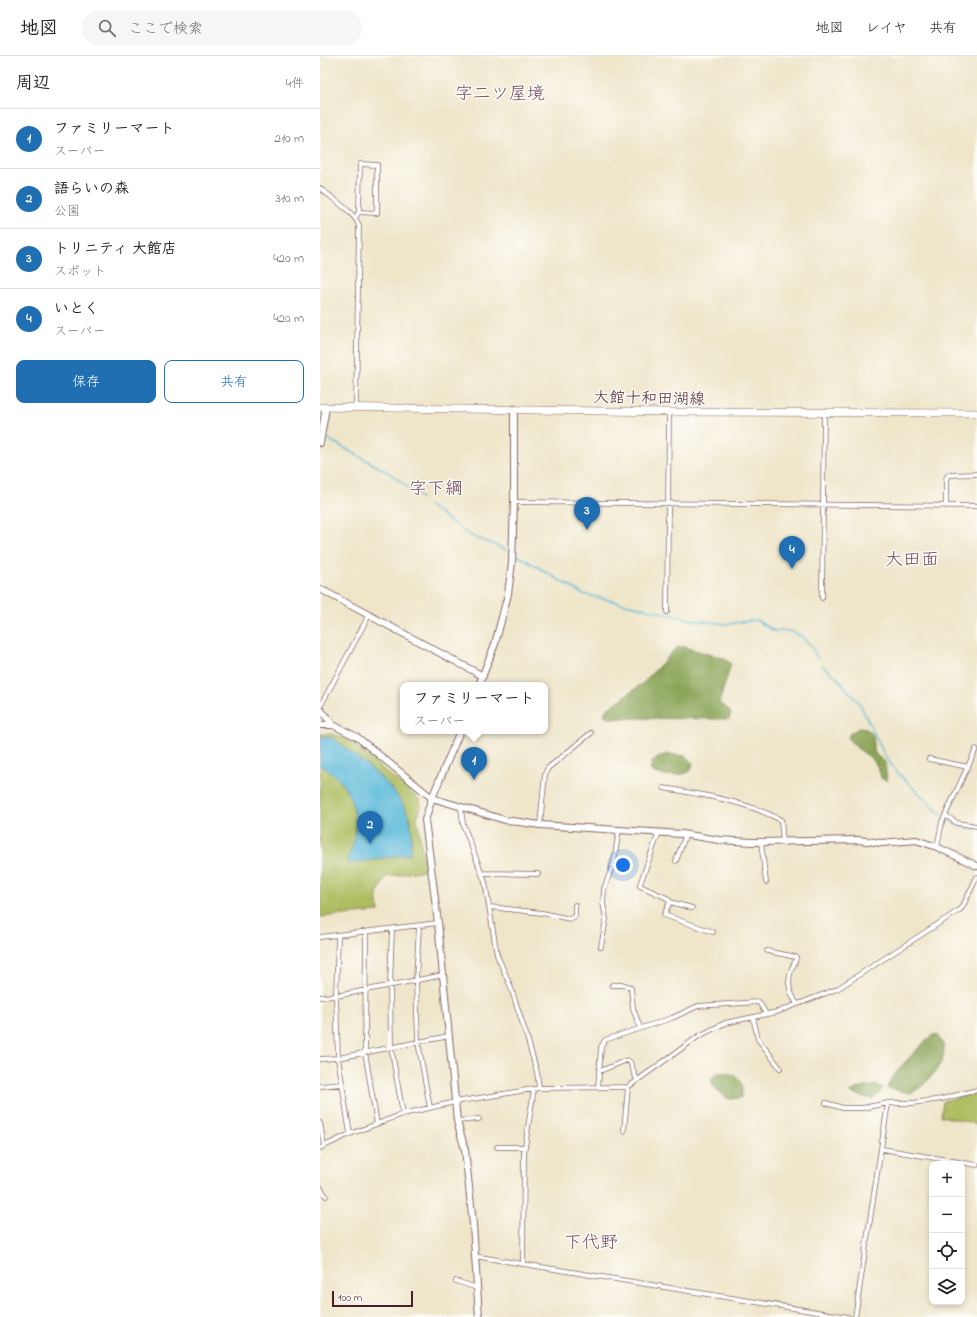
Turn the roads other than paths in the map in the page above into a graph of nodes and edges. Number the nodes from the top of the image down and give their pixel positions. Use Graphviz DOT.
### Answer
graph roads {
  1 [pos="320,188"];
  2 [pos="359,212"];
  3 [pos="355,218"];
  4 [pos="323,407"];
  5 [pos="356,408"];
  6 [pos="514,409"];
  7 [pos="669,412"];
  8 [pos="824,412"];
  9 [pos="977,414"];
  10 [pos="320,443"];
  11 [pos="977,474"];
  12 [pos="514,502"];
  13 [pos="668,503"];
  14 [pos="823,504"];
  15 [pos="946,506"];
  16 [pos="977,506"];
  17 [pos="320,589"];
  18 [pos="822,598"];
  19 [pos="667,612"];
  20 [pos="369,615"];
  21 [pos="483,676"];
  22 [pos="480,682"];
  23 [pos="320,708"];
  24 [pos="320,725"];
  25 [pos="333,725"];
  26 [pos="591,733"];
  27 [pos="459,734"];
  28 [pos="976,749"];
  29 [pos="929,759"];
  30 [pos="968,767"];
  31 [pos="664,788"];
  32 [pos="432,798"];
  33 [pos="461,808"];
  34 [pos="945,815"];
  35 [pos="540,825"];
  36 [pos="977,826"];
  37 [pos="619,829"];
  38 [pos="660,832"];
  39 [pos="686,834"];
  40 [pos="761,842"];
  41 [pos="783,843"];
  42 [pos="937,847"];
  43 [pos="676,861"];
  44 [pos="977,866"];
  45 [pos="482,873"];
  46 [pos="538,874"];
  47 [pos="977,877"];
  48 [pos="766,882"];
  49 [pos="670,902"];
  50 [pos="576,905"];
  51 [pos="490,907"];
  52 [pos="692,908"];
  53 [pos="438,923"];
  54 [pos="419,926"];
  55 [pos="392,928"];
  56 [pos="366,932"];
  57 [pos="713,932"];
  58 [pos="338,935"];
  59 [pos="320,937"];
  60 [pos="601,947"];
  61 [pos="767,951"];
  62 [pos="443,975"];
  63 [pos="416,980"];
  64 [pos="390,985"];
  65 [pos="612,985"];
  66 [pos="364,990"];
  67 [pos="336,996"];
  68 [pos="320,997"];
  69 [pos="797,1004"];
  70 [pos="766,1014"];
  71 [pos="753,1017"];
  72 [pos="640,1028"];
  73 [pos="449,1036"];
  74 [pos="418,1042"];
  75 [pos="391,1047"];
  76 [pos="365,1052"];
  77 [pos="338,1058"];
  78 [pos="320,1059"];
  79 [pos="780,1068"];
  80 [pos="600,1071"];
  81 [pos="637,1080"];
  82 [pos="343,1084"];
  83 [pos="320,1086"];
  84 [pos="628,1087"];
  85 [pos="536,1088"];
  86 [pos="598,1088"];
  87 [pos="977,1090"];
  88 [pos="455,1102"];
  89 [pos="888,1103"];
  90 [pos="826,1104"];
  91 [pos="430,1108"];
  92 [pos="403,1114"];
  93 [pos="479,1119"];
  94 [pos="457,1121"];
  95 [pos="320,1123"];
  96 [pos="377,1124"];
  97 [pos="624,1131"];
  98 [pos="350,1134"];
  99 [pos="322,1147"];
  100 [pos="497,1147"];
  101 [pos="526,1147"];
  102 [pos="882,1149"];
  103 [pos="977,1165"];
  104 [pos="320,1187"];
  105 [pos="326,1196"];
  106 [pos="474,1256"];
  107 [pos="523,1264"];
  108 [pos="456,1281"];
  109 [pos="477,1288"];
  110 [pos="479,1317"];
  111 [pos="848,1317"];
  112 [pos="855,1317"];
  1 -- 3 [label="street"];
  2 -- 2 [label="street"];
  2 -- 3 [label="street"];
  3 -- 5 [label="street"];
  4 -- 5 [label="main road, 大館十和田湖線"];
  4 -- 10 [label="street"];
  5 -- 6 [label="main road, 大館十和田湖線"];
  6 -- 7 [label="main road, 大館十和田湖線"];
  6 -- 12 [label="street"];
  7 -- 8 [label="main road, 大館十和田湖線"];
  7 -- 13 [label="street"];
  8 -- 9 [label="main road, 大館十和田湖線"];
  8 -- 14 [label="street"];
  11 -- 15 [label="street"];
  12 -- 13 [label="street"];
  12 -- 21 [label="street"];
  13 -- 14 [label="street"];
  13 -- 19 [label="street"];
  14 -- 15 [label="street"];
  14 -- 18 [label="street"];
  15 -- 16 [label="street"];
  17 -- 20 [label="street"];
  20 -- 21 [label="street"];
  20 -- 23 [label="street"];
  21 -- 22 [label="street"];
  23 -- 25 [label="street"];
  24 -- 25 [label="street"];
  25 -- 32 [label="street"];
  26 -- 35 [label="street"];
  27 -- 32 [label="street"];
  28 -- 30 [label="street"];
  29 -- 30 [label="street"];
  30 -- 34 [label="street"];
  31 -- 41 [label="street"];
  32 -- 33 [label="street"];
  32 -- 53 [label="street"];
  33 -- 35 [label="street"];
  33 -- 45 [label="street"];
  34 -- 36 [label="street"];
  34 -- 42 [label="street"];
  35 -- 37 [label="street"];
  37 -- 38 [label="street"];
  37 -- 60 [label="street"];
  38 -- 39 [label="street"];
  38 -- 49 [label="street"];
  39 -- 40 [label="street"];
  39 -- 43 [label="street"];
  40 -- 41 [label="street"];
  40 -- 48 [label="street"];
  41 -- 42 [label="street"];
  42 -- 44 [label="street"];
  45 -- 46 [label="street"];
  45 -- 51 [label="street"];
  47 -- 69 [label="street"];
  49 -- 52 [label="street"];
  49 -- 57 [label="street"];
  50 -- 51 [label="street"];
  51 -- 85 [label="street"];
  53 -- 54 [label="street"];
  53 -- 62 [label="street"];
  54 -- 55 [label="street"];
  54 -- 63 [label="street"];
  55 -- 56 [label="street"];
  55 -- 64 [label="street"];
  56 -- 58 [label="street"];
  56 -- 66 [label="street"];
  58 -- 59 [label="street"];
  58 -- 67 [label="street"];
  61 -- 69 [label="street"];
  62 -- 63 [label="street"];
  62 -- 73 [label="street"];
  63 -- 64 [label="street"];
  63 -- 74 [label="street"];
  64 -- 66 [label="street"];
  64 -- 75 [label="street"];
  65 -- 72 [label="street"];
  66 -- 67 [label="street"];
  66 -- 76 [label="street"];
  67 -- 68 [label="street"];
  67 -- 77 [label="street"];
  69 -- 70 [label="street"];
  70 -- 71 [label="street"];
  70 -- 72 [label="street"];
  71 -- 79 [label="street"];
  71 -- 81 [label="street"];
  72 -- 80 [label="street"];
  73 -- 74 [label="street"];
  73 -- 88 [label="street"];
  74 -- 75 [label="street"];
  74 -- 91 [label="street"];
  75 -- 76 [label="street"];
  75 -- 92 [label="street"];
  76 -- 77 [label="street"];
  76 -- 96 [label="street"];
  77 -- 78 [label="street"];
  77 -- 82 [label="street"];
  80 -- 81 [label="street"];
  80 -- 86 [label="street"];
  81 -- 84 [label="street"];
  82 -- 83 [label="street"];
  82 -- 98 [label="street"];
  84 -- 86 [label="street"];
  84 -- 97 [label="street"];
  85 -- 86 [label="street"];
  85 -- 88 [label="street"];
  85 -- 101 [label="street"];
  87 -- 89 [label="street"];
  88 -- 91 [label="street"];
  88 -- 94 [label="street"];
  89 -- 90 [label="street"];
  89 -- 102 [label="street"];
  91 -- 92 [label="street"];
  92 -- 96 [label="street"];
  93 -- 94 [label="street"];
  94 -- 106 [label="street"];
  95 -- 99 [label="street"];
  96 -- 98 [label="street"];
  98 -- 99 [label="street"];
  100 -- 101 [label="street"];
  101 -- 107 [label="street"];
  102 -- 103 [label="street"];
  102 -- 112 [label="street"];
  104 -- 105 [label="street"];
  106 -- 107 [label="street"];
  106 -- 109 [label="street"];
  107 -- 111 [label="street"];
  108 -- 109 [label="street"];
  109 -- 110 [label="street"];
}
